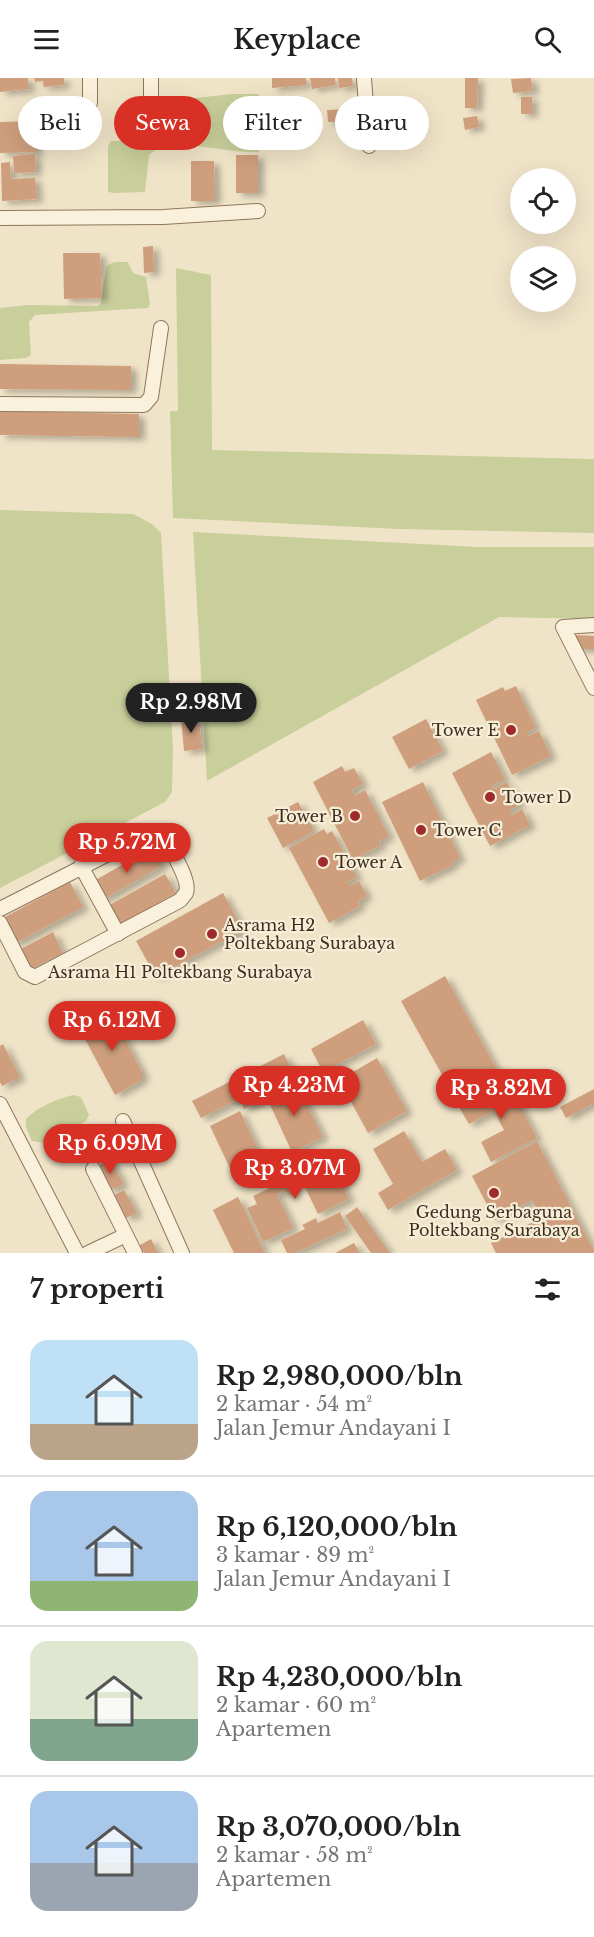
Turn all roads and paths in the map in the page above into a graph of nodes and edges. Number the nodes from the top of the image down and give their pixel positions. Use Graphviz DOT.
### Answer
graph roads {
  1 [pos="90,78"];
  2 [pos="151,78"];
  3 [pos="364,78"];
  4 [pos="90,96"];
  5 [pos="151,96"];
  6 [pos="365,96"];
  7 [pos="258,211"];
  8 [pos="0,218"];
  9 [pos="161,328"];
  10 [pos="0,404"];
  11 [pos="594,625"];
  12 [pos="594,688"];
  13 [pos="81,866"];
  14 [pos="0,909"];
  15 [pos="0,923"];
  16 [pos="118,934"];
  17 [pos="2,1113"];
  18 [pos="123,1121"];
  19 [pos="93,1169"];
  20 [pos="126,1235"];
  21 [pos="77,1253"];
  22 [pos="88,1253"];
  23 [pos="135,1253"];
  24 [pos="182,1253"];
  1 -- 4 [label="street"];
  2 -- 5 [label="street"];
  3 -- 6 [label="street"];
  7 -- 8 [label="street"];
  9 -- 10 [label="street"];
  11 -- 12 [label="street"];
  13 -- 14 [label="street"];
  13 -- 16 [label="street"];
  13 -- 16 [label="street"];
  15 -- 16 [label="street"];
  17 -- 21 [label="street"];
  18 -- 24 [label="street"];
  19 -- 20 [label="street"];
  20 -- 22 [label="street"];
  20 -- 23 [label="street"];
}
